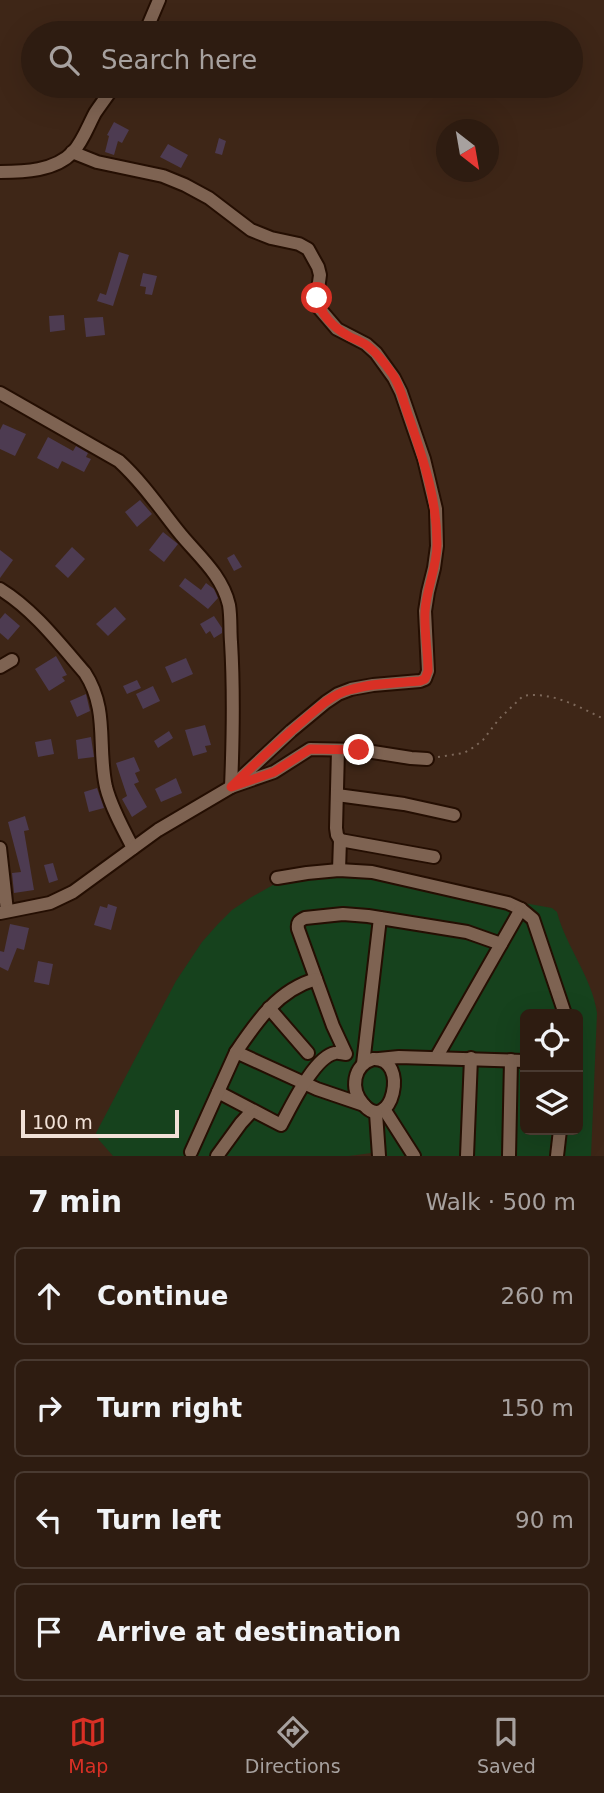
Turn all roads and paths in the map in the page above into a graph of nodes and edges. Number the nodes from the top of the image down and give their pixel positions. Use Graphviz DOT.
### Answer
graph roads {
  1 [pos="159,0"];
  2 [pos="150,21"];
  3 [pos="106,98"];
  4 [pos="72,152"];
  5 [pos="0,172"];
  6 [pos="0,393"];
  7 [pos="0,589"];
  8 [pos="12,660"];
  9 [pos="0,667"];
  10 [pos="604,719"];
  11 [pos="338,750"];
  12 [pos="427,759"];
  13 [pos="231,787"];
  14 [pos="337,795"];
  15 [pos="454,815"];
  16 [pos="340,840"];
  17 [pos="133,848"];
  18 [pos="0,849"];
  19 [pos="435,857"];
  20 [pos="339,870"];
  21 [pos="277,878"];
  22 [pos="521,909"];
  23 [pos="3,912"];
  24 [pos="380,918"];
  25 [pos="501,944"];
  26 [pos="316,979"];
  27 [pos="269,1008"];
  28 [pos="563,1009"];
  29 [pos="236,1052"];
  30 [pos="308,1053"];
  31 [pos="346,1054"];
  32 [pos="436,1058"];
  33 [pos="471,1058"];
  34 [pos="379,1059"];
  35 [pos="511,1060"];
  36 [pos="520,1061"];
  37 [pos="361,1066"];
  38 [pos="304,1084"];
  39 [pos="218,1092"];
  40 [pos="364,1105"];
  41 [pos="252,1111"];
  42 [pos="380,1111"];
  43 [pos="559,1135"];
  44 [pos="191,1152"];
  45 [pos="217,1156"];
  46 [pos="379,1156"];
  47 [pos="414,1156"];
  48 [pos="467,1156"];
  49 [pos="509,1156"];
  50 [pos="557,1156"];
  1 -- 2 [label="street"];
  3 -- 4 [label="street"];
  4 -- 5 [label="street"];
  4 -- 13 [label="street"];
  6 -- 13 [label="street"];
  7 -- 17 [label="street"];
  8 -- 9 [label="street"];
  10 -- 12 [label="path"];
  11 -- 12 [label="street"];
  11 -- 13 [label="street"];
  11 -- 14 [label="street"];
  13 -- 17 [label="street"];
  14 -- 15 [label="street"];
  14 -- 16 [label="street"];
  16 -- 19 [label="street"];
  16 -- 20 [label="street"];
  17 -- 23 [label="street"];
  18 -- 23 [label="street"];
  20 -- 21 [label="street"];
  20 -- 22 [label="street"];
  22 -- 25 [label="street"];
  22 -- 28 [label="street"];
  24 -- 25 [label="street"];
  24 -- 26 [label="street"];
  24 -- 37 [label="street"];
  25 -- 32 [label="street"];
  26 -- 27 [label="street"];
  26 -- 31 [label="street"];
  27 -- 29 [label="street"];
  27 -- 30 [label="street"];
  29 -- 38 [label="street"];
  29 -- 39 [label="street"];
  31 -- 37 [label="street"];
  31 -- 38 [label="street"];
  32 -- 33 [label="street"];
  32 -- 34 [label="street"];
  33 -- 35 [label="street"];
  33 -- 48 [label="street"];
  34 -- 37 [label="street"];
  34 -- 42 [label="street"];
  35 -- 36 [label="street"];
  35 -- 49 [label="street"];
  37 -- 40 [label="street"];
  38 -- 40 [label="street"];
  38 -- 41 [label="street"];
  39 -- 41 [label="street"];
  39 -- 44 [label="street"];
  40 -- 42 [label="street"];
  41 -- 45 [label="street"];
  42 -- 46 [label="street"];
  42 -- 47 [label="street"];
  43 -- 50 [label="street"];
}
